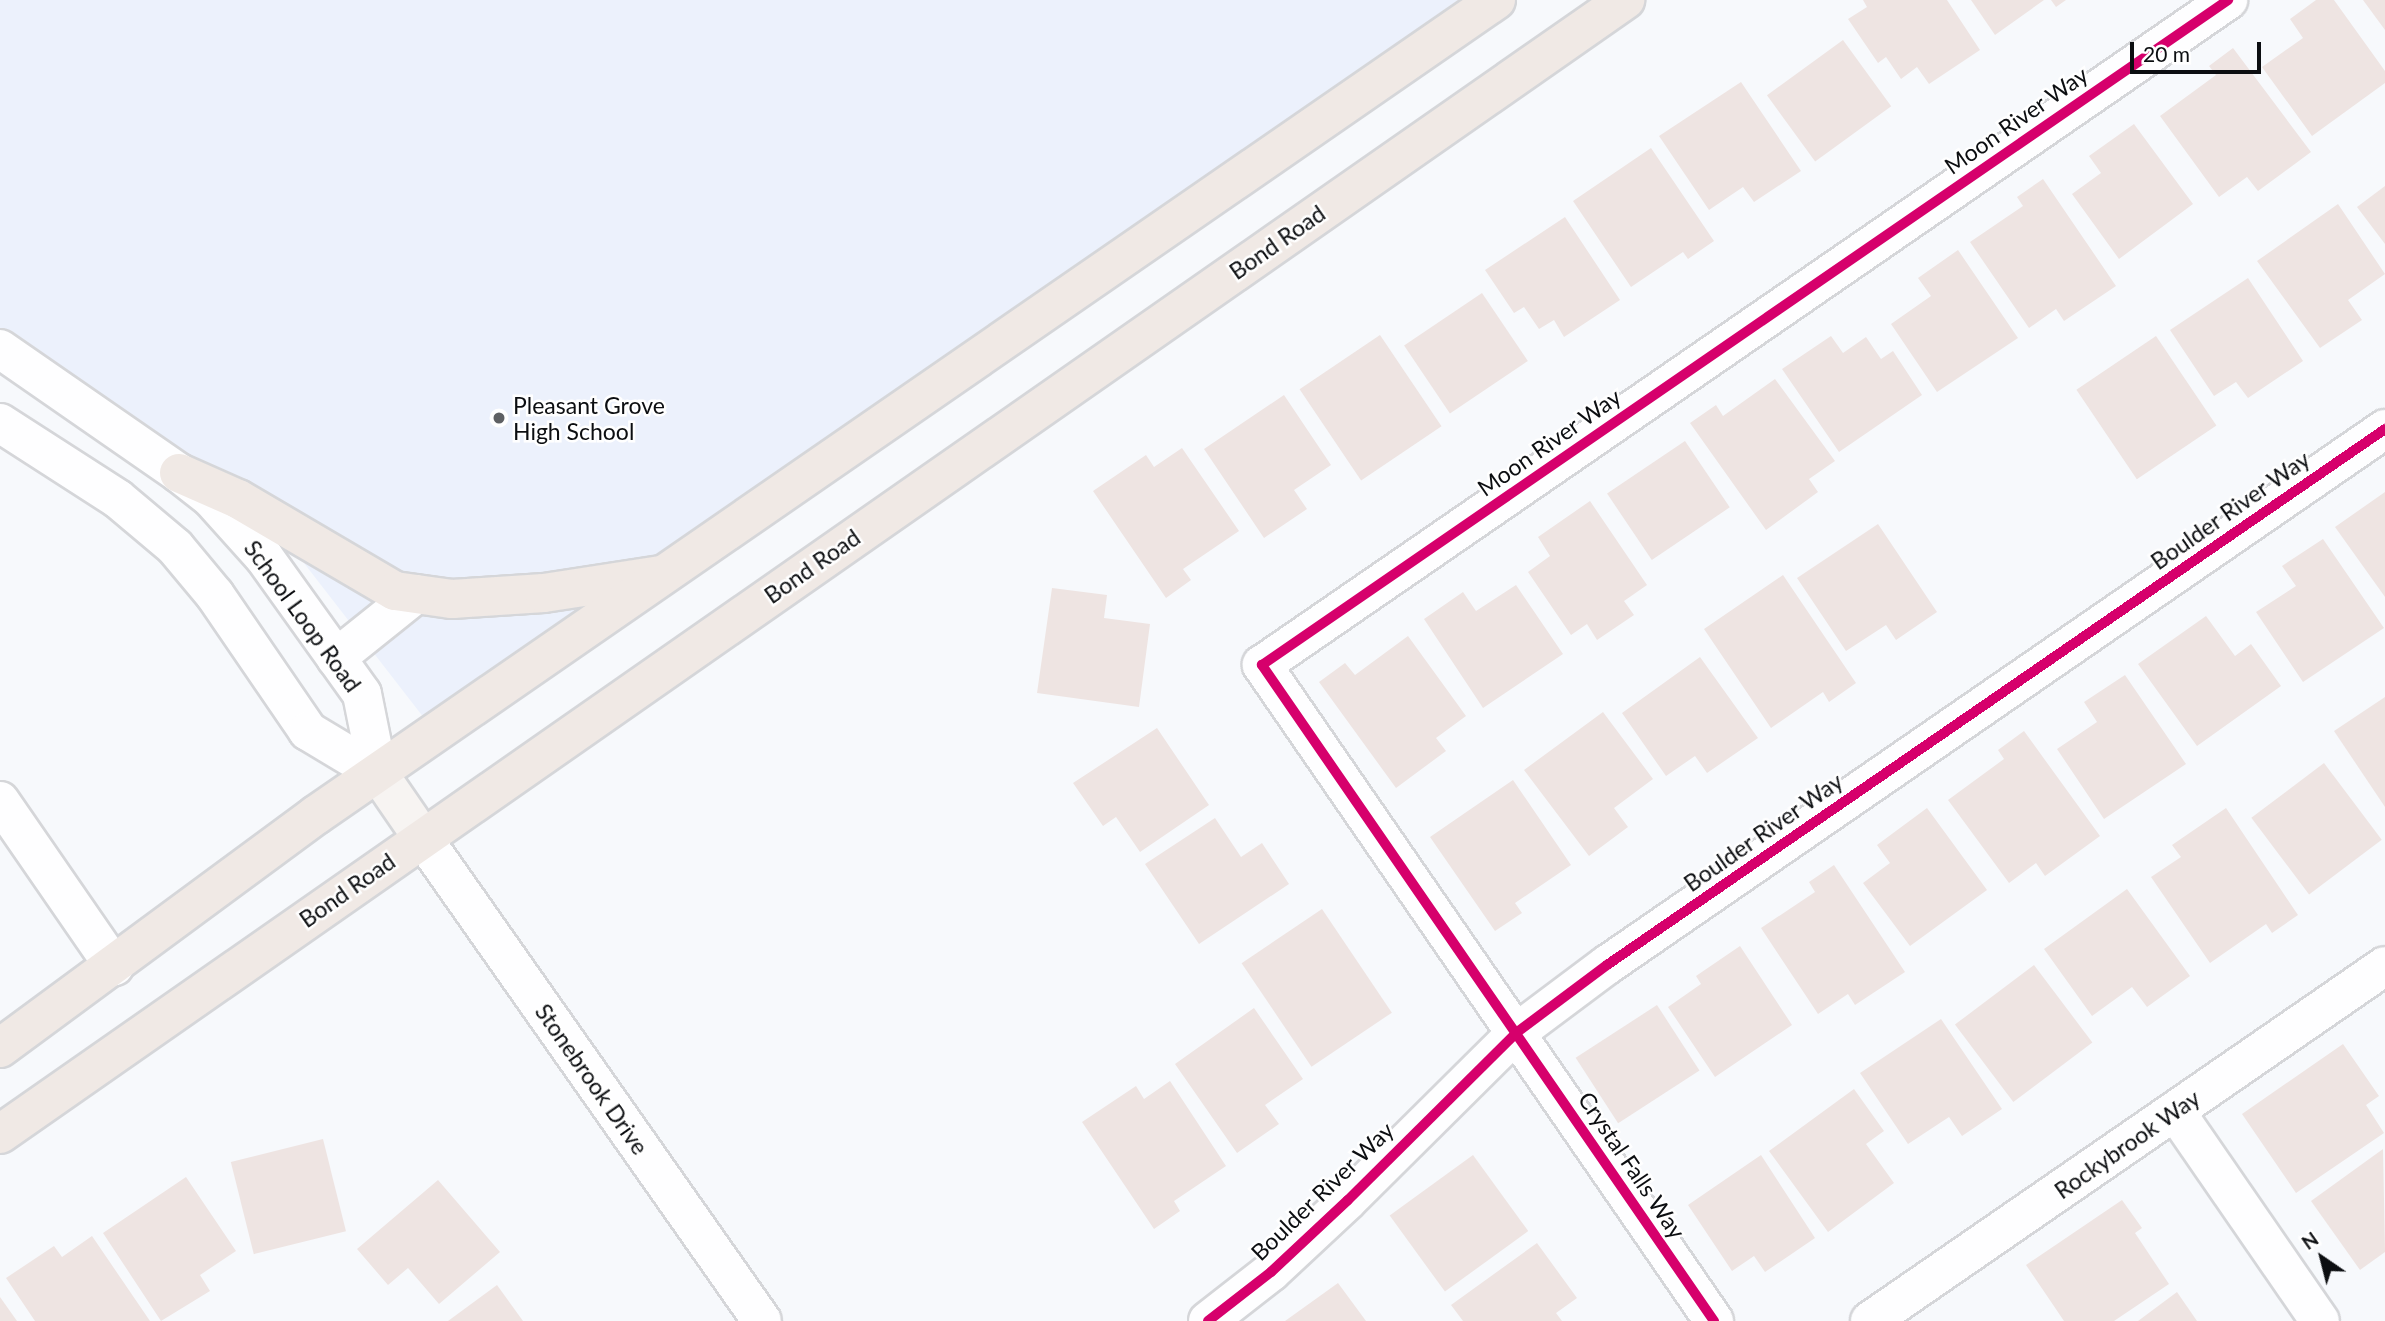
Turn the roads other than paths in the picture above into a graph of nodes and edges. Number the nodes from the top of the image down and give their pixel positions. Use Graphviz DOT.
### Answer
graph roads {
  1 [pos="1496,0"];
  2 [pos="1625,0"];
  3 [pos="2228,0"];
  4 [pos="0,349"];
  5 [pos="0,423"];
  6 [pos="2385,429"];
  7 [pos="179,473"];
  8 [pos="670,574"];
  9 [pos="416,594"];
  10 [pos="336,658"];
  11 [pos="378,773"];
  12 [pos="0,801"];
  13 [pos="422,837"];
  14 [pos="114,966"];
  15 [pos="2385,967"];
  16 [pos="1516,1033"];
  17 [pos="0,1048"];
  18 [pos="2175,1111"];
  19 [pos="0,1134"];
  20 [pos="762,1321"];
  21 [pos="1208,1321"];
  22 [pos="1714,1321"];
  23 [pos="1870,1321"];
  24 [pos="2320,1321"];
  1 -- 8 [label="main road"];
  2 -- 13 [label="main road, Bond Road"];
  3 -- 16 [label="street, Moon River Way"];
  4 -- 7 [label="street, School Loop Road"];
  5 -- 11 [label="street"];
  6 -- 16 [label="street, Boulder River Way"];
  7 -- 9 [label="main road"];
  7 -- 10 [label="street, School Loop Road"];
  8 -- 9 [label="main road"];
  8 -- 11 [label="main road"];
  9 -- 10 [label="street"];
  10 -- 11 [label="street, School Loop Road"];
  11 -- 13 [label="main road"];
  11 -- 14 [label="main road"];
  12 -- 14 [label="street"];
  13 -- 19 [label="main road, Bond Road"];
  13 -- 20 [label="street, Stonebrook Drive"];
  14 -- 17 [label="main road"];
  15 -- 18 [label="street, Rockybrook Way"];
  16 -- 21 [label="street, Boulder River Way"];
  16 -- 22 [label="street, Crystal Falls Way"];
  18 -- 23 [label="street, Rockybrook Way"];
  18 -- 24 [label="street"];
}
